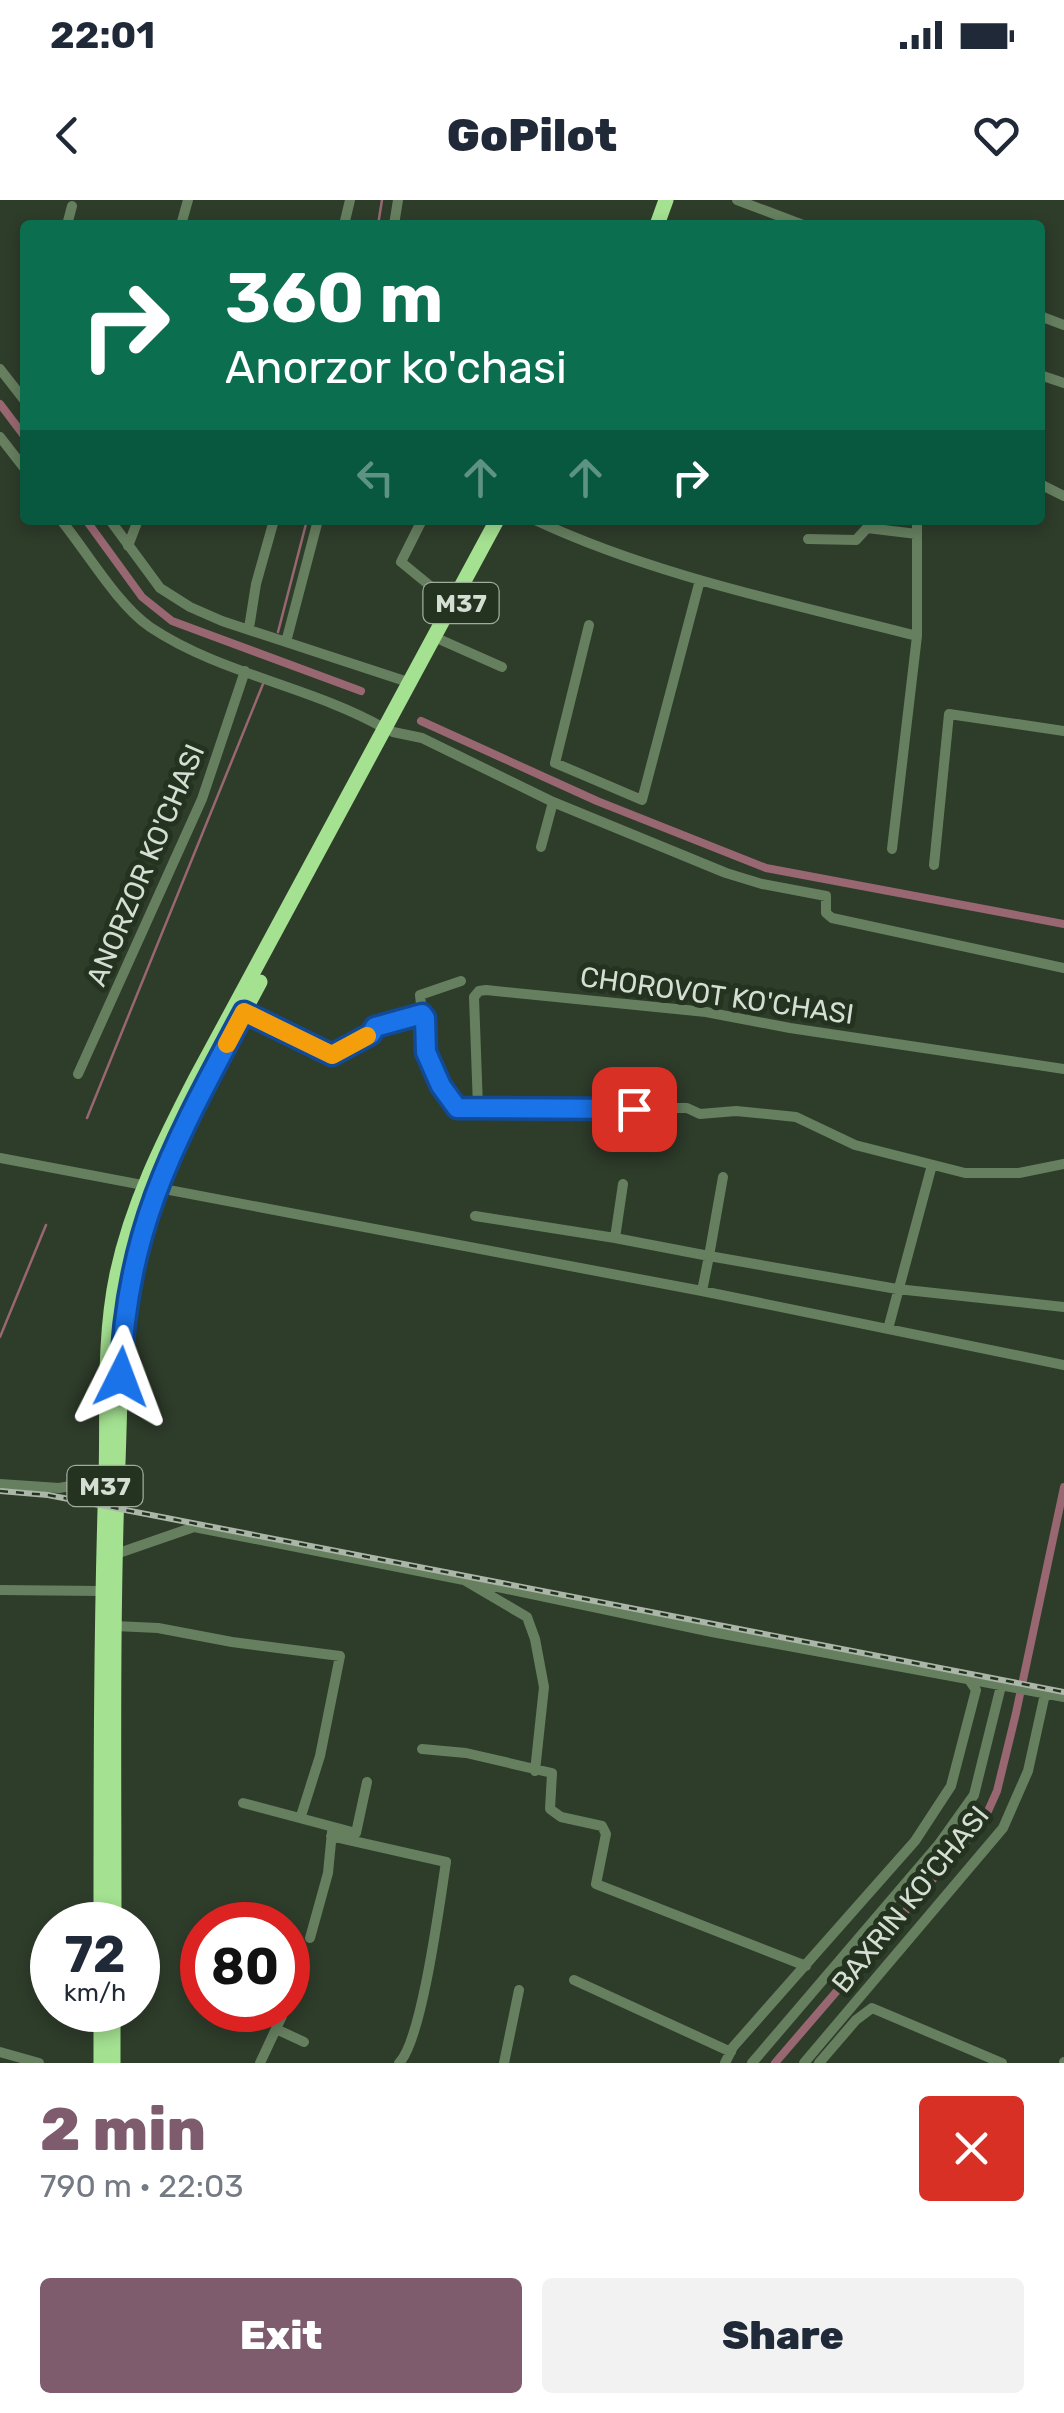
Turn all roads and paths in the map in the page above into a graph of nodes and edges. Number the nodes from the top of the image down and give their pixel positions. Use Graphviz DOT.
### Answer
graph roads {
  1 [pos="737,200"];
  2 [pos="72,206"];
  3 [pos="68,220"];
  4 [pos="790,220"];
  5 [pos="0,369"];
  6 [pos="20,394"];
  7 [pos="0,437"];
  8 [pos="20,463"];
  9 [pos="65,525"];
  10 [pos="113,525"];
  11 [pos="136,525"];
  12 [pos="273,525"];
  13 [pos="317,525"];
  14 [pos="420,525"];
  15 [pos="493,525"];
  16 [pos="504,525"];
  17 [pos="546,525"];
  18 [pos="917,525"];
  19 [pos="917,534"];
  20 [pos="808,538"];
  21 [pos="128,546"];
  22 [pos="700,580"];
  23 [pos="451,603"];
  24 [pos="589,624"];
  25 [pos="249,628"];
  26 [pos="917,636"];
  27 [pos="440,640"];
  28 [pos="286,642"];
  29 [pos="502,667"];
  30 [pos="245,670"];
  31 [pos="412,684"];
  32 [pos="388,730"];
  33 [pos="1064,731"];
  34 [pos="553,802"];
  35 [pos="542,846"];
  36 [pos="892,849"];
  37 [pos="934,864"];
  38 [pos="1064,968"];
  39 [pos="461,981"];
  40 [pos="244,1012"];
  41 [pos="422,1014"];
  42 [pos="1064,1070"];
  43 [pos="78,1074"];
  44 [pos="478,1107"];
  45 [pos="0,1158"];
  46 [pos="1064,1164"];
  47 [pos="932,1165"];
  48 [pos="723,1177"];
  49 [pos="623,1184"];
  50 [pos="149,1188"];
  51 [pos="475,1216"];
  52 [pos="614,1238"];
  53 [pos="708,1256"];
  54 [pos="898,1289"];
  55 [pos="702,1291"];
  56 [pos="1064,1307"];
  57 [pos="888,1329"];
  58 [pos="1064,1365"];
  59 [pos="106,1480"];
  60 [pos="0,1484"];
  61 [pos="116,1554"];
  62 [pos="464,1580"];
  63 [pos="0,1590"];
  64 [pos="102,1591"];
  65 [pos="115,1626"];
  66 [pos="970,1681"];
  67 [pos="1002,1686"];
  68 [pos="108,1694"];
  69 [pos="1045,1694"];
  70 [pos="1064,1697"];
  71 [pos="422,1749"];
  72 [pos="535,1771"];
  73 [pos="367,1782"];
  74 [pos="243,1802"];
  75 [pos="302,1816"];
  76 [pos="332,1831"];
  77 [pos="102,1902"];
  78 [pos="113,1902"];
  79 [pos="310,1938"];
  80 [pos="806,1966"];
  81 [pos="574,1980"];
  82 [pos="519,1990"];
  83 [pos="101,2032"];
  84 [pos="113,2032"];
  85 [pos="275,2032"];
  86 [pos="282,2032"];
  87 [pos="304,2042"];
  88 [pos="0,2052"];
  89 [pos="728,2058"];
  90 [pos="39,2063"];
  91 [pos="100,2063"];
  92 [pos="113,2063"];
  93 [pos="260,2063"];
  94 [pos="399,2063"];
  95 [pos="504,2063"];
  96 [pos="752,2063"];
  97 [pos="804,2063"];
  98 [pos="820,2063"];
  99 [pos="1002,2063"];
  1 -- 4 [label="street"];
  2 -- 3 [label="street"];
  5 -- 6 [label="street"];
  7 -- 8 [label="street"];
  9 -- 30 [label="street"];
  10 -- 21 [label="street"];
  11 -- 21 [label="street"];
  12 -- 25 [label="street"];
  13 -- 28 [label="street"];
  14 -- 23 [label="street"];
  15 -- 23 [label="highway, M37"];
  16 -- 27 [label="highway, M37"];
  17 -- 22 [label="street"];
  18 -- 19 [label="street"];
  19 -- 20 [label="street"];
  19 -- 26 [label="street"];
  21 -- 25 [label="street"];
  22 -- 24 [label="street"];
  22 -- 26 [label="street"];
  23 -- 31 [label="highway, M37"];
  25 -- 28 [label="street"];
  26 -- 36 [label="street"];
  27 -- 29 [label="street"];
  27 -- 31 [label="highway, M37"];
  28 -- 31 [label="street"];
  30 -- 32 [label="street"];
  30 -- 43 [label="street, ANORZOR KO'CHASI"];
  31 -- 32 [label="highway, M37"];
  32 -- 34 [label="street"];
  32 -- 40 [label="highway, M37"];
  32 -- 50 [label="highway, M37"];
  33 -- 37 [label="street"];
  34 -- 35 [label="street"];
  34 -- 38 [label="street"];
  39 -- 41 [label="street"];
  40 -- 41 [label="street"];
  40 -- 50 [label="highway, M37"];
  41 -- 44 [label="street"];
  42 -- 44 [label="street, CHOROVOT KO'CHASI"];
  44 -- 47 [label="street"];
  45 -- 50 [label="street"];
  46 -- 47 [label="street"];
  47 -- 54 [label="street"];
  48 -- 53 [label="street"];
  49 -- 52 [label="street"];
  50 -- 55 [label="street"];
  50 -- 59 [label="highway, M37"];
  50 -- 61 [label="highway, M37"];
  51 -- 52 [label="street"];
  52 -- 53 [label="street"];
  53 -- 54 [label="street"];
  53 -- 55 [label="street"];
  54 -- 56 [label="street"];
  54 -- 57 [label="street"];
  55 -- 57 [label="street"];
  57 -- 58 [label="street"];
  59 -- 60 [label="street"];
  59 -- 64 [label="highway, M37"];
  61 -- 62 [label="street"];
  61 -- 65 [label="highway, M37"];
  62 -- 66 [label="street"];
  62 -- 72 [label="street"];
  63 -- 64 [label="street"];
  64 -- 68 [label="highway, M37"];
  65 -- 68 [label="highway, M37"];
  65 -- 75 [label="street"];
  66 -- 67 [label="street"];
  66 -- 80 [label="street"];
  67 -- 69 [label="street"];
  67 -- 96 [label="street"];
  68 -- 77 [label="highway, M37"];
  68 -- 78 [label="highway, M37"];
  69 -- 70 [label="street"];
  69 -- 97 [label="street, BAXRIN KO'CHASI"];
  71 -- 72 [label="street"];
  72 -- 80 [label="street"];
  73 -- 76 [label="street"];
  74 -- 75 [label="street"];
  75 -- 76 [label="street"];
  76 -- 79 [label="street"];
  76 -- 94 [label="street"];
  80 -- 89 [label="street"];
  81 -- 89 [label="street"];
  82 -- 95 [label="street"];
  83 -- 91 [label="highway"];
  84 -- 92 [label="highway"];
  85 -- 93 [label="street"];
  86 -- 87 [label="street"];
  88 -- 90 [label="street"];
  98 -- 99 [label="street"];
}
